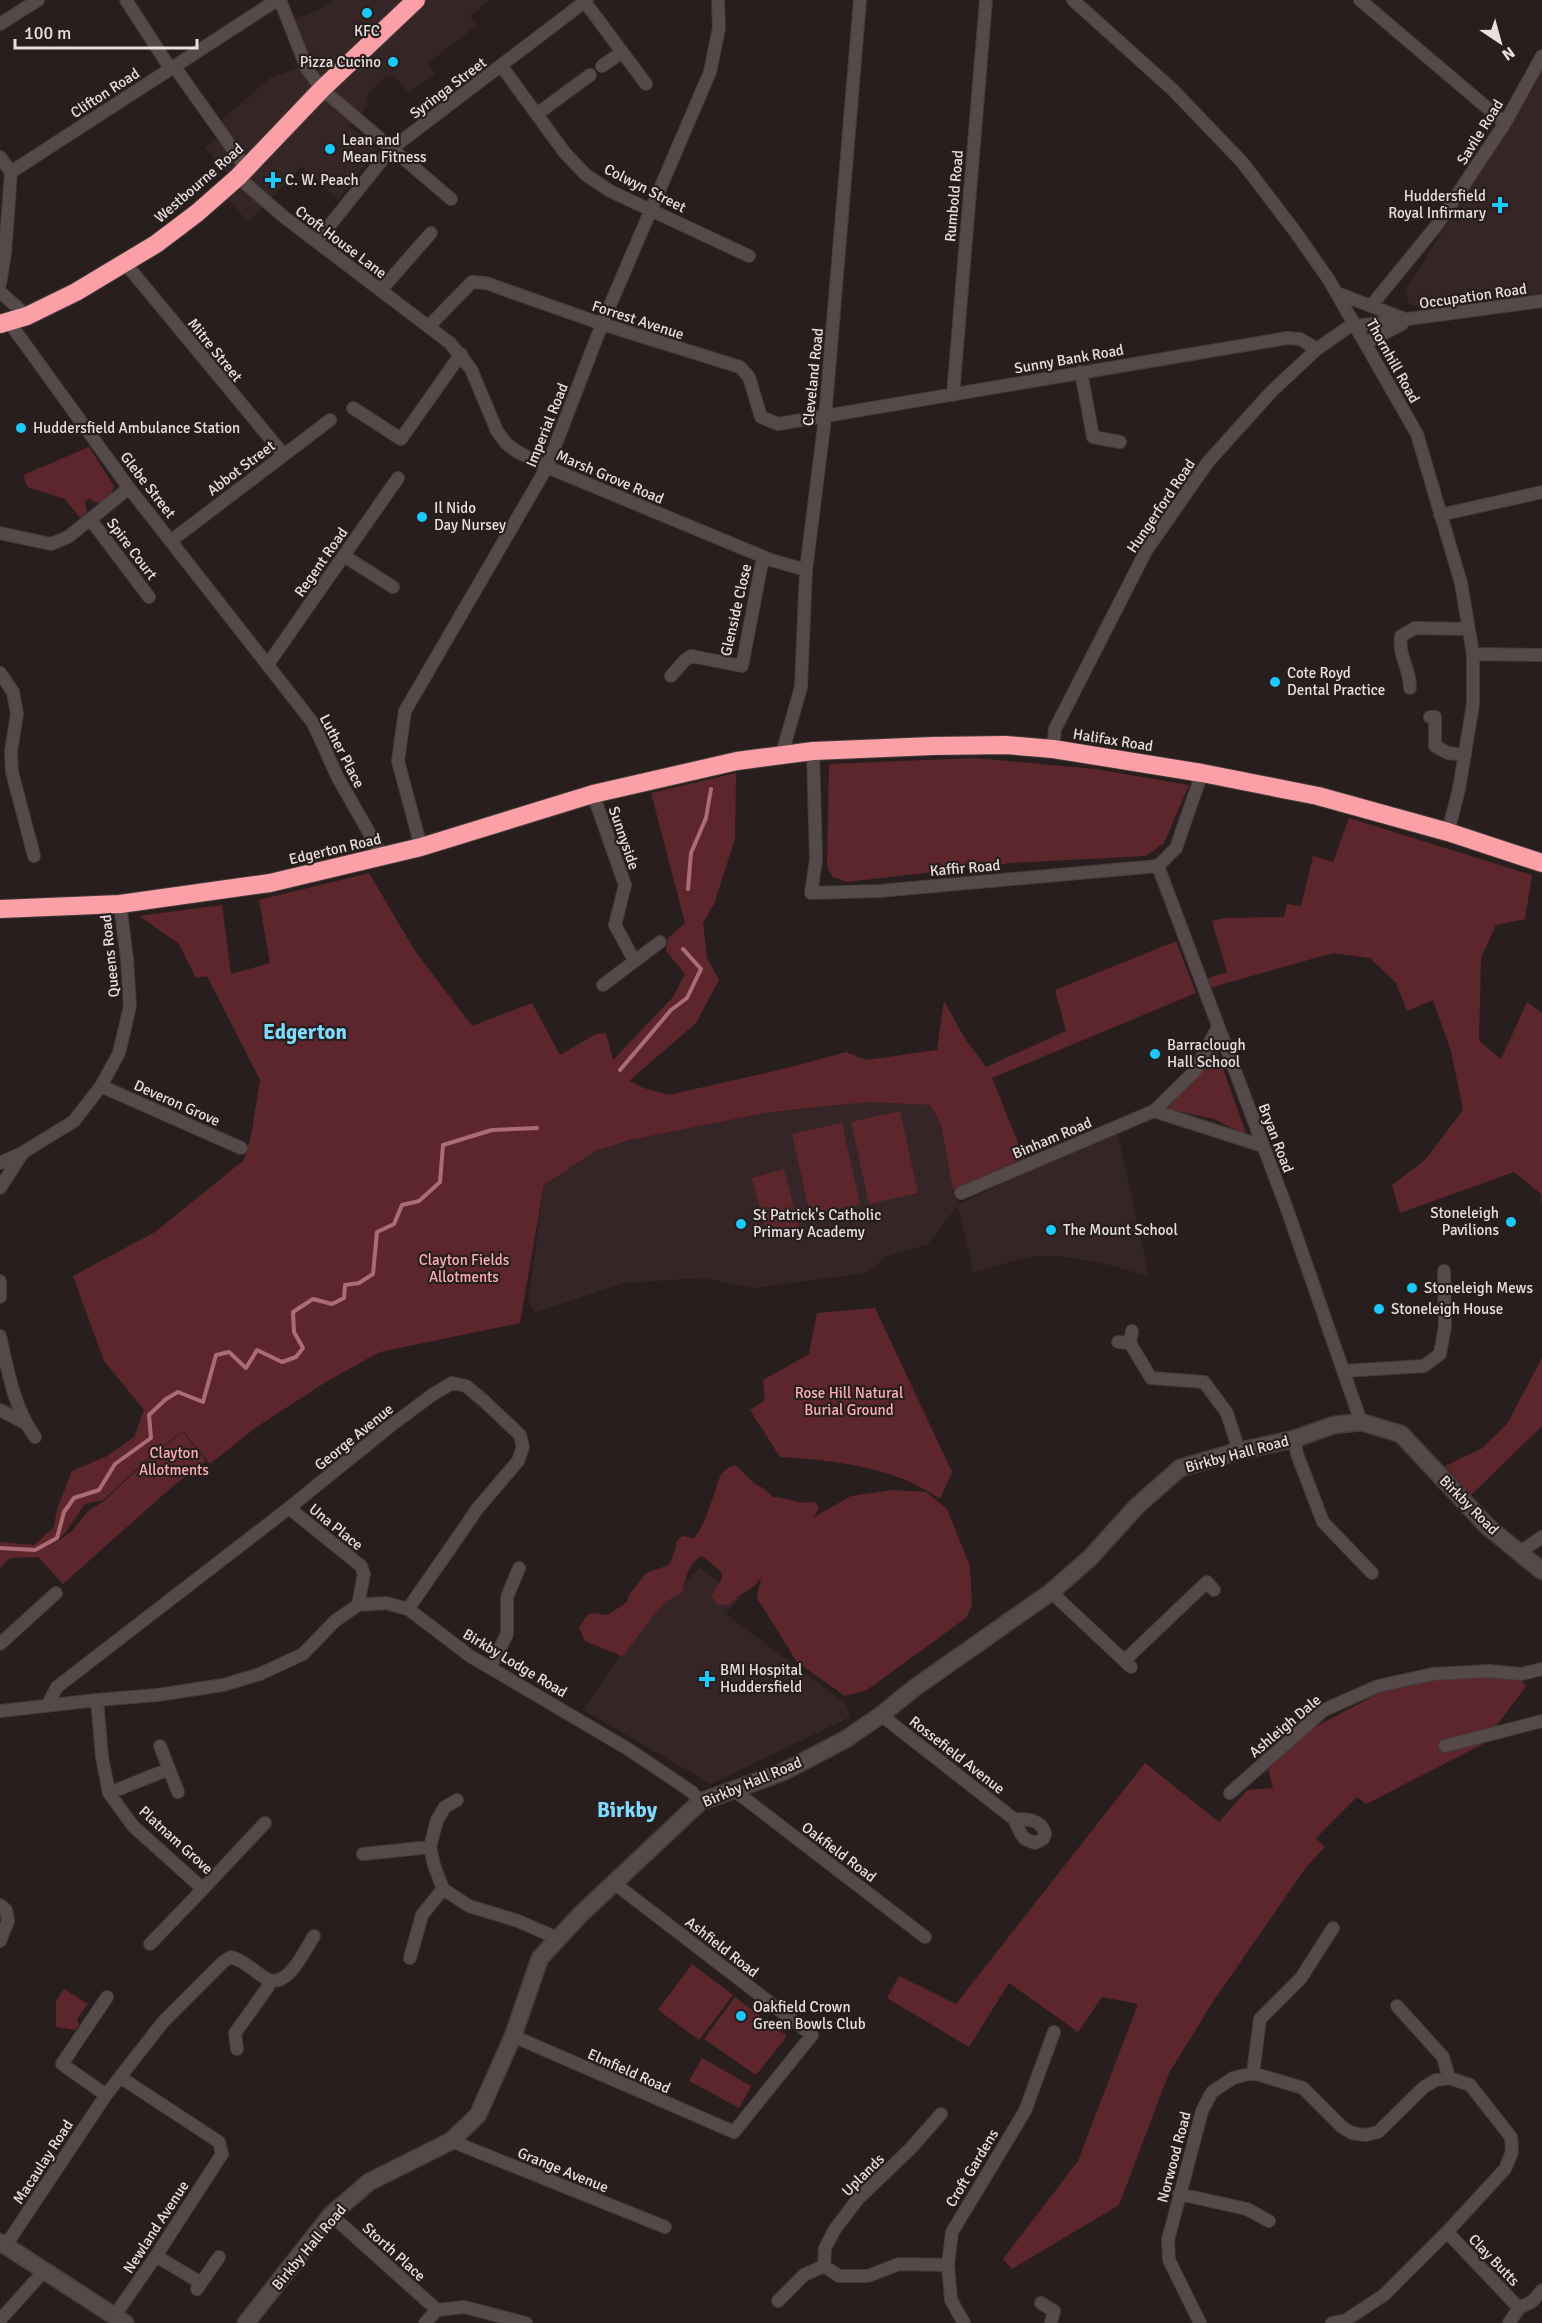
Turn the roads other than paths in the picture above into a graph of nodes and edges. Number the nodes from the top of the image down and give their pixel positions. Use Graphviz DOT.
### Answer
graph roads {
  1 [pos="38,0"];
  2 [pos="126,0"];
  3 [pos="279,0"];
  4 [pos="416,0"];
  5 [pos="718,0"];
  6 [pos="860,0"];
  7 [pos="986,0"];
  8 [pos="1073,0"];
  9 [pos="1360,0"];
  10 [pos="586,1"];
  11 [pos="0,24"];
  12 [pos="622,52"];
  13 [pos="1542,56"];
  14 [pos="602,66"];
  15 [pos="172,67"];
  16 [pos="502,67"];
  17 [pos="590,75"];
  18 [pos="646,84"];
  19 [pos="322,89"];
  20 [pos="537,114"];
  21 [pos="1505,123"];
  22 [pos="391,148"];
  23 [pos="0,157"];
  24 [pos="10,172"];
  25 [pos="243,173"];
  26 [pos="451,199"];
  27 [pos="652,209"];
  28 [pos="431,233"];
  29 [pos="317,241"];
  30 [pos="749,256"];
  31 [pos="125,263"];
  32 [pos="0,284"];
  33 [pos="381,290"];
  34 [pos="0,292"];
  35 [pos="1337,293"];
  36 [pos="1542,301"];
  37 [pos="1371,306"];
  38 [pos="27,316"];
  39 [pos="1408,320"];
  40 [pos="4,323"];
  41 [pos="602,324"];
  42 [pos="1356,325"];
  43 [pos="429,326"];
  44 [pos="1366,343"];
  45 [pos="1317,349"];
  46 [pos="461,354"];
  47 [pos="1081,372"];
  48 [pos="953,394"];
  49 [pos="353,408"];
  50 [pos="825,418"];
  51 [pos="330,420"];
  52 [pos="1120,442"];
  53 [pos="283,454"];
  54 [pos="548,467"];
  55 [pos="399,478"];
  56 [pos="129,488"];
  57 [pos="1542,492"];
  58 [pos="1440,515"];
  59 [pos="90,519"];
  60 [pos="0,533"];
  61 [pos="172,540"];
  62 [pos="344,556"];
  63 [pos="763,557"];
  64 [pos="806,570"];
  65 [pos="393,587"];
  66 [pos="149,597"];
  67 [pos="1469,629"];
  68 [pos="1473,654"];
  69 [pos="1542,655"];
  70 [pos="268,664"];
  71 [pos="0,673"];
  72 [pos="671,676"];
  73 [pos="1410,688"];
  74 [pos="1430,717"];
  75 [pos="1053,748"];
  76 [pos="813,751"];
  77 [pos="782,754"];
  78 [pos="1465,755"];
  79 [pos="1202,772"];
  80 [pos="668,777"];
  81 [pos="593,794"];
  82 [pos="1448,832"];
  83 [pos="421,847"];
  84 [pos="34,856"];
  85 [pos="383,857"];
  86 [pos="1542,863"];
  87 [pos="1158,866"];
  88 [pos="120,904"];
  89 [pos="0,909"];
  90 [pos="660,942"];
  91 [pos="634,960"];
  92 [pos="603,986"];
  93 [pos="1218,1027"];
  94 [pos="101,1086"];
  95 [pos="1154,1111"];
  96 [pos="1263,1146"];
  97 [pos="0,1147"];
  98 [pos="241,1148"];
  99 [pos="22,1153"];
  100 [pos="4,1161"];
  101 [pos="0,1188"];
  102 [pos="961,1193"];
  103 [pos="1444,1271"];
  104 [pos="0,1281"];
  105 [pos="0,1297"];
  106 [pos="0,1336"];
  107 [pos="1127,1339"];
  108 [pos="1344,1371"];
  109 [pos="0,1410"];
  110 [pos="1361,1422"];
  111 [pos="25,1423"];
  112 [pos="1401,1434"];
  113 [pos="35,1437"];
  114 [pos="1294,1439"];
  115 [pos="1239,1451"];
  116 [pos="289,1508"];
  117 [pos="1542,1537"];
  118 [pos="1520,1552"];
  119 [pos="519,1568"];
  120 [pos="1542,1571"];
  121 [pos="1372,1573"];
  122 [pos="1207,1582"];
  123 [pos="1051,1592"];
  124 [pos="56,1593"];
  125 [pos="358,1605"];
  126 [pos="408,1609"];
  127 [pos="0,1644"];
  128 [pos="490,1668"];
  129 [pos="1542,1669"];
  130 [pos="97,1700"];
  131 [pos="47,1706"];
  132 [pos="0,1711"];
  133 [pos="881,1715"];
  134 [pos="1542,1721"];
  135 [pos="160,1746"];
  136 [pos="1445,1746"];
  137 [pos="169,1769"];
  138 [pos="735,1791"];
  139 [pos="178,1792"];
  140 [pos="109,1793"];
  141 [pos="1230,1793"];
  142 [pos="457,1800"];
  143 [pos="700,1802"];
  144 [pos="1014,1819"];
  145 [pos="265,1823"];
  146 [pos="430,1847"];
  147 [pos="363,1854"];
  148 [pos="614,1883"];
  149 [pos="203,1889"];
  150 [pos="443,1889"];
  151 [pos="0,1905"];
  152 [pos="1333,1928"];
  153 [pos="314,1936"];
  154 [pos="925,1937"];
  155 [pos="557,1938"];
  156 [pos="0,1941"];
  157 [pos="150,1944"];
  158 [pos="410,1958"];
  159 [pos="269,1980"];
  160 [pos="107,1997"];
  161 [pos="1397,2006"];
  162 [pos="1054,2032"];
  163 [pos="513,2036"];
  164 [pos="237,2049"];
  165 [pos="1253,2073"];
  166 [pos="120,2077"];
  167 [pos="1449,2078"];
  168 [pos="106,2094"];
  169 [pos="941,2114"];
  170 [pos="734,2132"];
  171 [pos="451,2141"];
  172 [pos="1179,2194"];
  173 [pos="331,2216"];
  174 [pos="1269,2221"];
  175 [pos="665,2227"];
  176 [pos="1448,2232"];
  177 [pos="3,2244"];
  178 [pos="156,2256"];
  179 [pos="219,2258"];
  180 [pos="824,2265"];
  181 [pos="948,2265"];
  182 [pos="45,2270"];
  183 [pos="1542,2290"];
  184 [pos="778,2301"];
  185 [pos="1041,2303"];
  186 [pos="1519,2308"];
  187 [pos="437,2310"];
  188 [pos="120,2319"];
  189 [pos="0,2320"];
  190 [pos="246,2323"];
  191 [pos="425,2323"];
  192 [pos="526,2323"];
  193 [pos="964,2323"];
  194 [pos="1051,2323"];
  195 [pos="1200,2323"];
  196 [pos="1332,2323"];
  197 [pos="1509,2323"];
  1 -- 11 [label="street"];
  2 -- 15 [label="street, Croft House Lane"];
  3 -- 15 [label="street, Clifton Road"];
  3 -- 19 [label="street"];
  4 -- 19 [label="highway, Westbourne Road"];
  5 -- 27 [label="street, Imperial Road"];
  6 -- 50 [label="street, Cleveland Road"];
  7 -- 48 [label="street, Rumbold Road"];
  8 -- 35 [label="street, Thornhill Road"];
  9 -- 21 [label="street"];
  10 -- 12 [label="street"];
  10 -- 16 [label="street, Syringa Street"];
  12 -- 14 [label="street"];
  12 -- 18 [label="street"];
  13 -- 21 [label="street, Savile Road"];
  15 -- 24 [label="street, Clifton Road"];
  15 -- 25 [label="street, Croft House Lane"];
  16 -- 20 [label="street, Colwyn Street"];
  16 -- 22 [label="street, Syringa Street"];
  17 -- 20 [label="street"];
  19 -- 22 [label="street"];
  19 -- 25 [label="highway, Westbourne Road"];
  20 -- 27 [label="street, Colwyn Street"];
  21 -- 37 [label="street, Savile Road"];
  22 -- 26 [label="street"];
  22 -- 29 [label="street, Syringa Street"];
  23 -- 24 [label="street"];
  24 -- 32 [label="street"];
  25 -- 29 [label="street, Croft House Lane"];
  25 -- 31 [label="highway, Westbourne Road"];
  27 -- 30 [label="street, Colwyn Street"];
  27 -- 41 [label="street, Imperial Road"];
  28 -- 33 [label="street"];
  29 -- 33 [label="street, Croft House Lane"];
  31 -- 38 [label="highway, Westbourne Road"];
  31 -- 53 [label="street, Mitre Street"];
  33 -- 43 [label="street, Croft House Lane"];
  34 -- 38 [label="street"];
  35 -- 37 [label="street, Occupation Road"];
  35 -- 42 [label="street, Thornhill Road"];
  36 -- 39 [label="street, Occupation Road"];
  37 -- 39 [label="street, Occupation Road"];
  38 -- 40 [label="highway, Westbourne Road"];
  39 -- 42 [label="street, Occupation Road"];
  39 -- 44 [label="street, Occupation Road"];
  40 -- 56 [label="street, Glebe Street"];
  41 -- 43 [label="street, Forrest Avenue"];
  41 -- 50 [label="street, Forrest Avenue"];
  41 -- 54 [label="street, Imperial Road"];
  42 -- 44 [label="street, Thornhill Road"];
  42 -- 45 [label="street, Hungerford Road"];
  43 -- 46 [label="street, Marsh Grove Road"];
  44 -- 58 [label="street, Thornhill Road"];
  45 -- 47 [label="street, Sunny Bank Road"];
  45 -- 75 [label="street, Hungerford Road"];
  46 -- 49 [label="street"];
  46 -- 54 [label="street, Marsh Grove Road"];
  47 -- 48 [label="street, Sunny Bank Road"];
  47 -- 52 [label="street"];
  48 -- 50 [label="street, Sunny Bank Road"];
  50 -- 64 [label="street, Cleveland Road"];
  51 -- 53 [label="street, Abbot Street"];
  53 -- 61 [label="street, Abbot Street"];
  54 -- 63 [label="street, Marsh Grove Road"];
  54 -- 83 [label="street, Imperial Road"];
  55 -- 62 [label="street, Regent Road"];
  56 -- 59 [label="street, Spire Court"];
  56 -- 61 [label="street, Glebe Street"];
  57 -- 58 [label="street"];
  58 -- 67 [label="street, Thornhill Road"];
  59 -- 60 [label="street, Spire Court"];
  59 -- 66 [label="street, Spire Court"];
  61 -- 70 [label="street, Glebe Street"];
  62 -- 65 [label="street"];
  62 -- 70 [label="street, Regent Road"];
  63 -- 64 [label="street, Marsh Grove Road"];
  63 -- 72 [label="street, Glenside Close"];
  64 -- 77 [label="street, Cleveland Road"];
  67 -- 68 [label="street, Thornhill Road"];
  67 -- 73 [label="street"];
  68 -- 69 [label="street"];
  68 -- 78 [label="street, Thornhill Road"];
  70 -- 85 [label="street, Luther Place"];
  71 -- 84 [label="street"];
  74 -- 78 [label="street"];
  75 -- 76 [label="highway, Halifax Road"];
  75 -- 79 [label="highway, Halifax Road"];
  76 -- 77 [label="highway, Halifax Road"];
  76 -- 87 [label="street, Kaffir Road"];
  77 -- 80 [label="highway, Halifax Road"];
  78 -- 82 [label="street, Thornhill Road"];
  79 -- 82 [label="highway, Halifax Road"];
  79 -- 87 [label="street"];
  80 -- 81 [label="highway, Edgerton Road"];
  81 -- 83 [label="highway, Edgerton Road"];
  81 -- 91 [label="street, Sunnyside"];
  82 -- 86 [label="highway, Halifax Road"];
  83 -- 85 [label="highway, Edgerton Road"];
  85 -- 88 [label="highway, Edgerton Road"];
  87 -- 93 [label="street, Bryan Road"];
  88 -- 89 [label="highway, Edgerton Road"];
  88 -- 94 [label="street, Queens Road"];
  90 -- 91 [label="street"];
  91 -- 92 [label="street"];
  93 -- 95 [label="street, Binham Road"];
  93 -- 96 [label="street, Bryan Road"];
  94 -- 98 [label="street, Deveron Grove"];
  94 -- 99 [label="street, Queens Road"];
  95 -- 96 [label="street"];
  95 -- 102 [label="street, Binham Road"];
  96 -- 108 [label="street, Bryan Road"];
  97 -- 100 [label="street"];
  99 -- 100 [label="street, Queens Road"];
  99 -- 101 [label="street"];
  103 -- 108 [label="street"];
  104 -- 105 [label="street"];
  106 -- 111 [label="street"];
  107 -- 115 [label="street"];
  108 -- 110 [label="street, Bryan Road"];
  109 -- 111 [label="street"];
  110 -- 112 [label="street, Birkby Hall Road"];
  110 -- 114 [label="street, Birkby Hall Road"];
  111 -- 113 [label="street"];
  112 -- 118 [label="street, Birkby Road"];
  114 -- 115 [label="street, Birkby Hall Road"];
  114 -- 121 [label="street"];
  115 -- 123 [label="street, Birkby Hall Road"];
  116 -- 125 [label="street, Una Place"];
  116 -- 126 [label="street, George Avenue"];
  116 -- 131 [label="street, George Avenue"];
  117 -- 118 [label="street"];
  118 -- 120 [label="street, Birkby Road"];
  119 -- 128 [label="street"];
  122 -- 123 [label="street"];
  123 -- 133 [label="street, Birkby Hall Road"];
  124 -- 127 [label="street"];
  125 -- 126 [label="street, Birkby Lodge Road"];
  125 -- 130 [label="street"];
  126 -- 128 [label="street, Birkby Lodge Road"];
  128 -- 143 [label="street, Birkby Lodge Road"];
  129 -- 141 [label="street, Ashleigh Dale"];
  130 -- 131 [label="street"];
  130 -- 140 [label="street, Platnam Grove"];
  131 -- 132 [label="street"];
  133 -- 138 [label="street, Birkby Hall Road"];
  133 -- 144 [label="street, Rossefield Avenue"];
  134 -- 136 [label="street"];
  135 -- 137 [label="street"];
  137 -- 139 [label="street"];
  137 -- 140 [label="street"];
  138 -- 143 [label="street, Birkby Hall Road"];
  138 -- 154 [label="street, Oakfield Road"];
  140 -- 149 [label="street, Platnam Grove"];
  142 -- 146 [label="street"];
  143 -- 148 [label="street, Birkby Hall Road"];
  145 -- 149 [label="street, Platnam Grove"];
  146 -- 147 [label="street"];
  146 -- 150 [label="street"];
  148 -- 155 [label="street, Birkby Hall Road"];
  148 -- 170 [label="street, Ashfield Road"];
  149 -- 157 [label="street"];
  150 -- 155 [label="street"];
  150 -- 158 [label="street"];
  151 -- 156 [label="street"];
  152 -- 165 [label="street"];
  153 -- 159 [label="street"];
  155 -- 163 [label="street, Birkby Hall Road"];
  159 -- 164 [label="street"];
  159 -- 166 [label="street, Macaulay Road"];
  160 -- 168 [label="street"];
  161 -- 167 [label="street"];
  162 -- 181 [label="street, Croft Gardens"];
  163 -- 170 [label="street, Elmfield Road"];
  163 -- 171 [label="street, Birkby Hall Road"];
  165 -- 167 [label="street"];
  165 -- 172 [label="street, Norwood Road"];
  166 -- 168 [label="street, Macaulay Road"];
  166 -- 178 [label="street, Newland Avenue"];
  167 -- 176 [label="street"];
  168 -- 177 [label="street, Macaulay Road"];
  169 -- 180 [label="street, Uplands"];
  171 -- 173 [label="street, Birkby Hall Road"];
  171 -- 175 [label="street, Grange Avenue"];
  172 -- 174 [label="street"];
  172 -- 195 [label="street, Norwood Road"];
  173 -- 187 [label="street, Storth Place"];
  173 -- 190 [label="street, Birkby Hall Road"];
  176 -- 186 [label="street, Clay Butts"];
  176 -- 196 [label="street"];
  177 -- 182 [label="street"];
  178 -- 179 [label="street"];
  178 -- 188 [label="street, Newland Avenue"];
  180 -- 181 [label="street"];
  180 -- 184 [label="street"];
  181 -- 193 [label="street, Croft Gardens"];
  182 -- 188 [label="street"];
  182 -- 189 [label="street"];
  183 -- 186 [label="street, Clay Butts"];
  185 -- 194 [label="street"];
  186 -- 197 [label="street, Clay Butts"];
  187 -- 191 [label="street"];
  187 -- 192 [label="street"];
}
